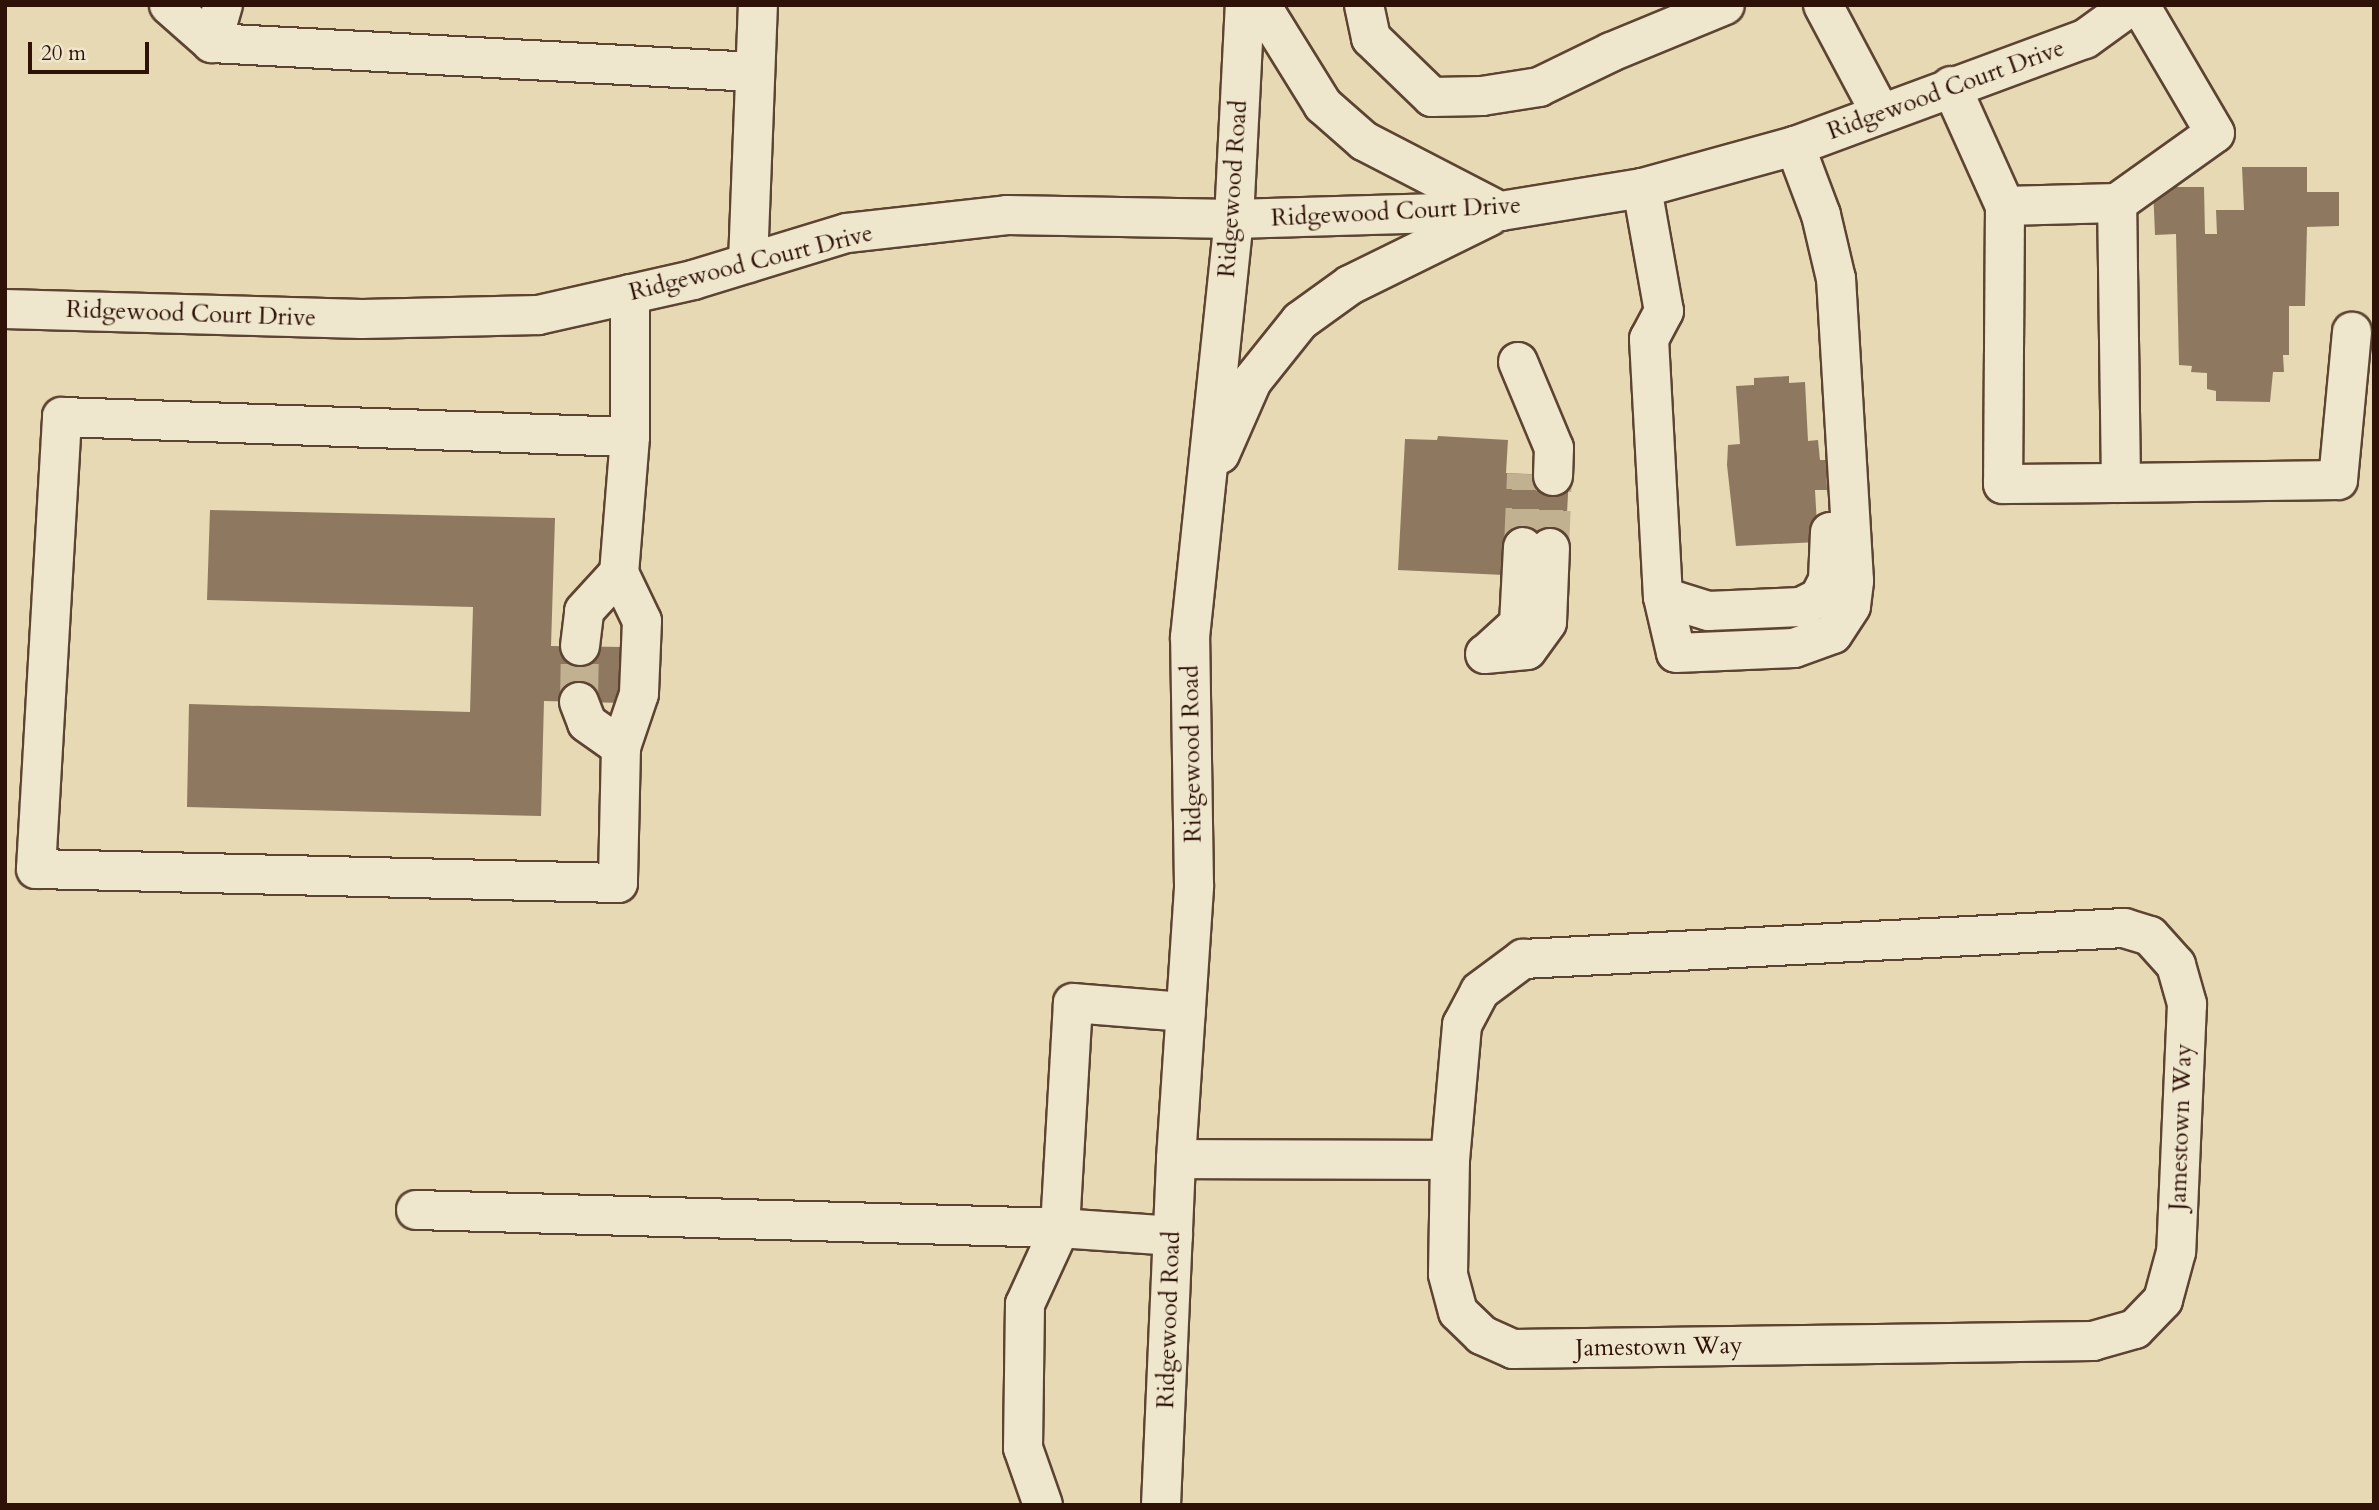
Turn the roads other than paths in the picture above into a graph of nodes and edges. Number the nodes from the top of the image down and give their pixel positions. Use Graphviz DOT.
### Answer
graph roads {
  1 [pos="169,5"];
  2 [pos="223,5"];
  3 [pos="758,5"];
  4 [pos="1245,5"];
  5 [pos="1261,5"];
  6 [pos="1364,5"];
  7 [pos="1726,5"];
  8 [pos="1823,5"];
  9 [pos="2132,5"];
  10 [pos="2140,5"];
  11 [pos="212,43"];
  12 [pos="755,72"];
  13 [pos="1951,86"];
  14 [pos="1881,114"];
  15 [pos="1795,146"];
  16 [pos="1642,188"];
  17 [pos="2117,203"];
  18 [pos="2005,206"];
  19 [pos="1501,211"];
  20 [pos="1234,219"];
  21 [pos="748,264"];
  22 [pos="630,293"];
  23 [pos="5,309"];
  24 [pos="2352,332"];
  25 [pos="630,437"];
  26 [pos="2121,483"];
  27 [pos="1205,488"];
  28 [pos="619,573"];
  29 [pos="580,646"];
  30 [pos="579,702"];
  31 [pos="621,747"];
  32 [pos="1186,1012"];
  33 [pos="1176,1159"];
  34 [pos="1450,1160"];
  35 [pos="416,1210"];
  36 [pos="1060,1228"];
  37 [pos="1173,1236"];
  38 [pos="1043,1505"];
  39 [pos="1161,1505"];
  1 -- 11 [label="street"];
  2 -- 11 [label="street"];
  3 -- 12 [label="street"];
  4 -- 20 [label="street, Ridgewood Road"];
  5 -- 19 [label="street"];
  6 -- 7 [label="street"];
  8 -- 14 [label="street"];
  9 -- 13 [label="street, Ridgewood Court Drive"];
  10 -- 17 [label="street"];
  11 -- 12 [label="street"];
  12 -- 21 [label="street"];
  13 -- 14 [label="street, Ridgewood Court Drive"];
  13 -- 18 [label="street"];
  14 -- 15 [label="street, Ridgewood Court Drive"];
  15 -- 16 [label="street, Ridgewood Court Drive"];
  15 -- 16 [label="street"];
  16 -- 19 [label="street, Ridgewood Court Drive"];
  17 -- 18 [label="street"];
  17 -- 26 [label="street"];
  18 -- 26 [label="street"];
  19 -- 20 [label="street, Ridgewood Court Drive"];
  19 -- 27 [label="street"];
  20 -- 21 [label="street, Ridgewood Court Drive"];
  20 -- 27 [label="street, Ridgewood Road"];
  21 -- 22 [label="street, Ridgewood Court Drive"];
  22 -- 23 [label="street, Ridgewood Court Drive"];
  22 -- 25 [label="street"];
  24 -- 26 [label="street"];
  25 -- 28 [label="street"];
  25 -- 31 [label="street"];
  27 -- 32 [label="street, Ridgewood Road"];
  28 -- 29 [label="street"];
  28 -- 31 [label="street"];
  30 -- 31 [label="street"];
  32 -- 33 [label="street, Ridgewood Road"];
  32 -- 36 [label="street"];
  33 -- 34 [label="street"];
  33 -- 37 [label="street, Ridgewood Road"];
  34 -- 34 [label="street, Jamestown Way"];
  35 -- 36 [label="street"];
  36 -- 37 [label="street"];
  36 -- 38 [label="street"];
  37 -- 39 [label="street, Ridgewood Road"];
}
